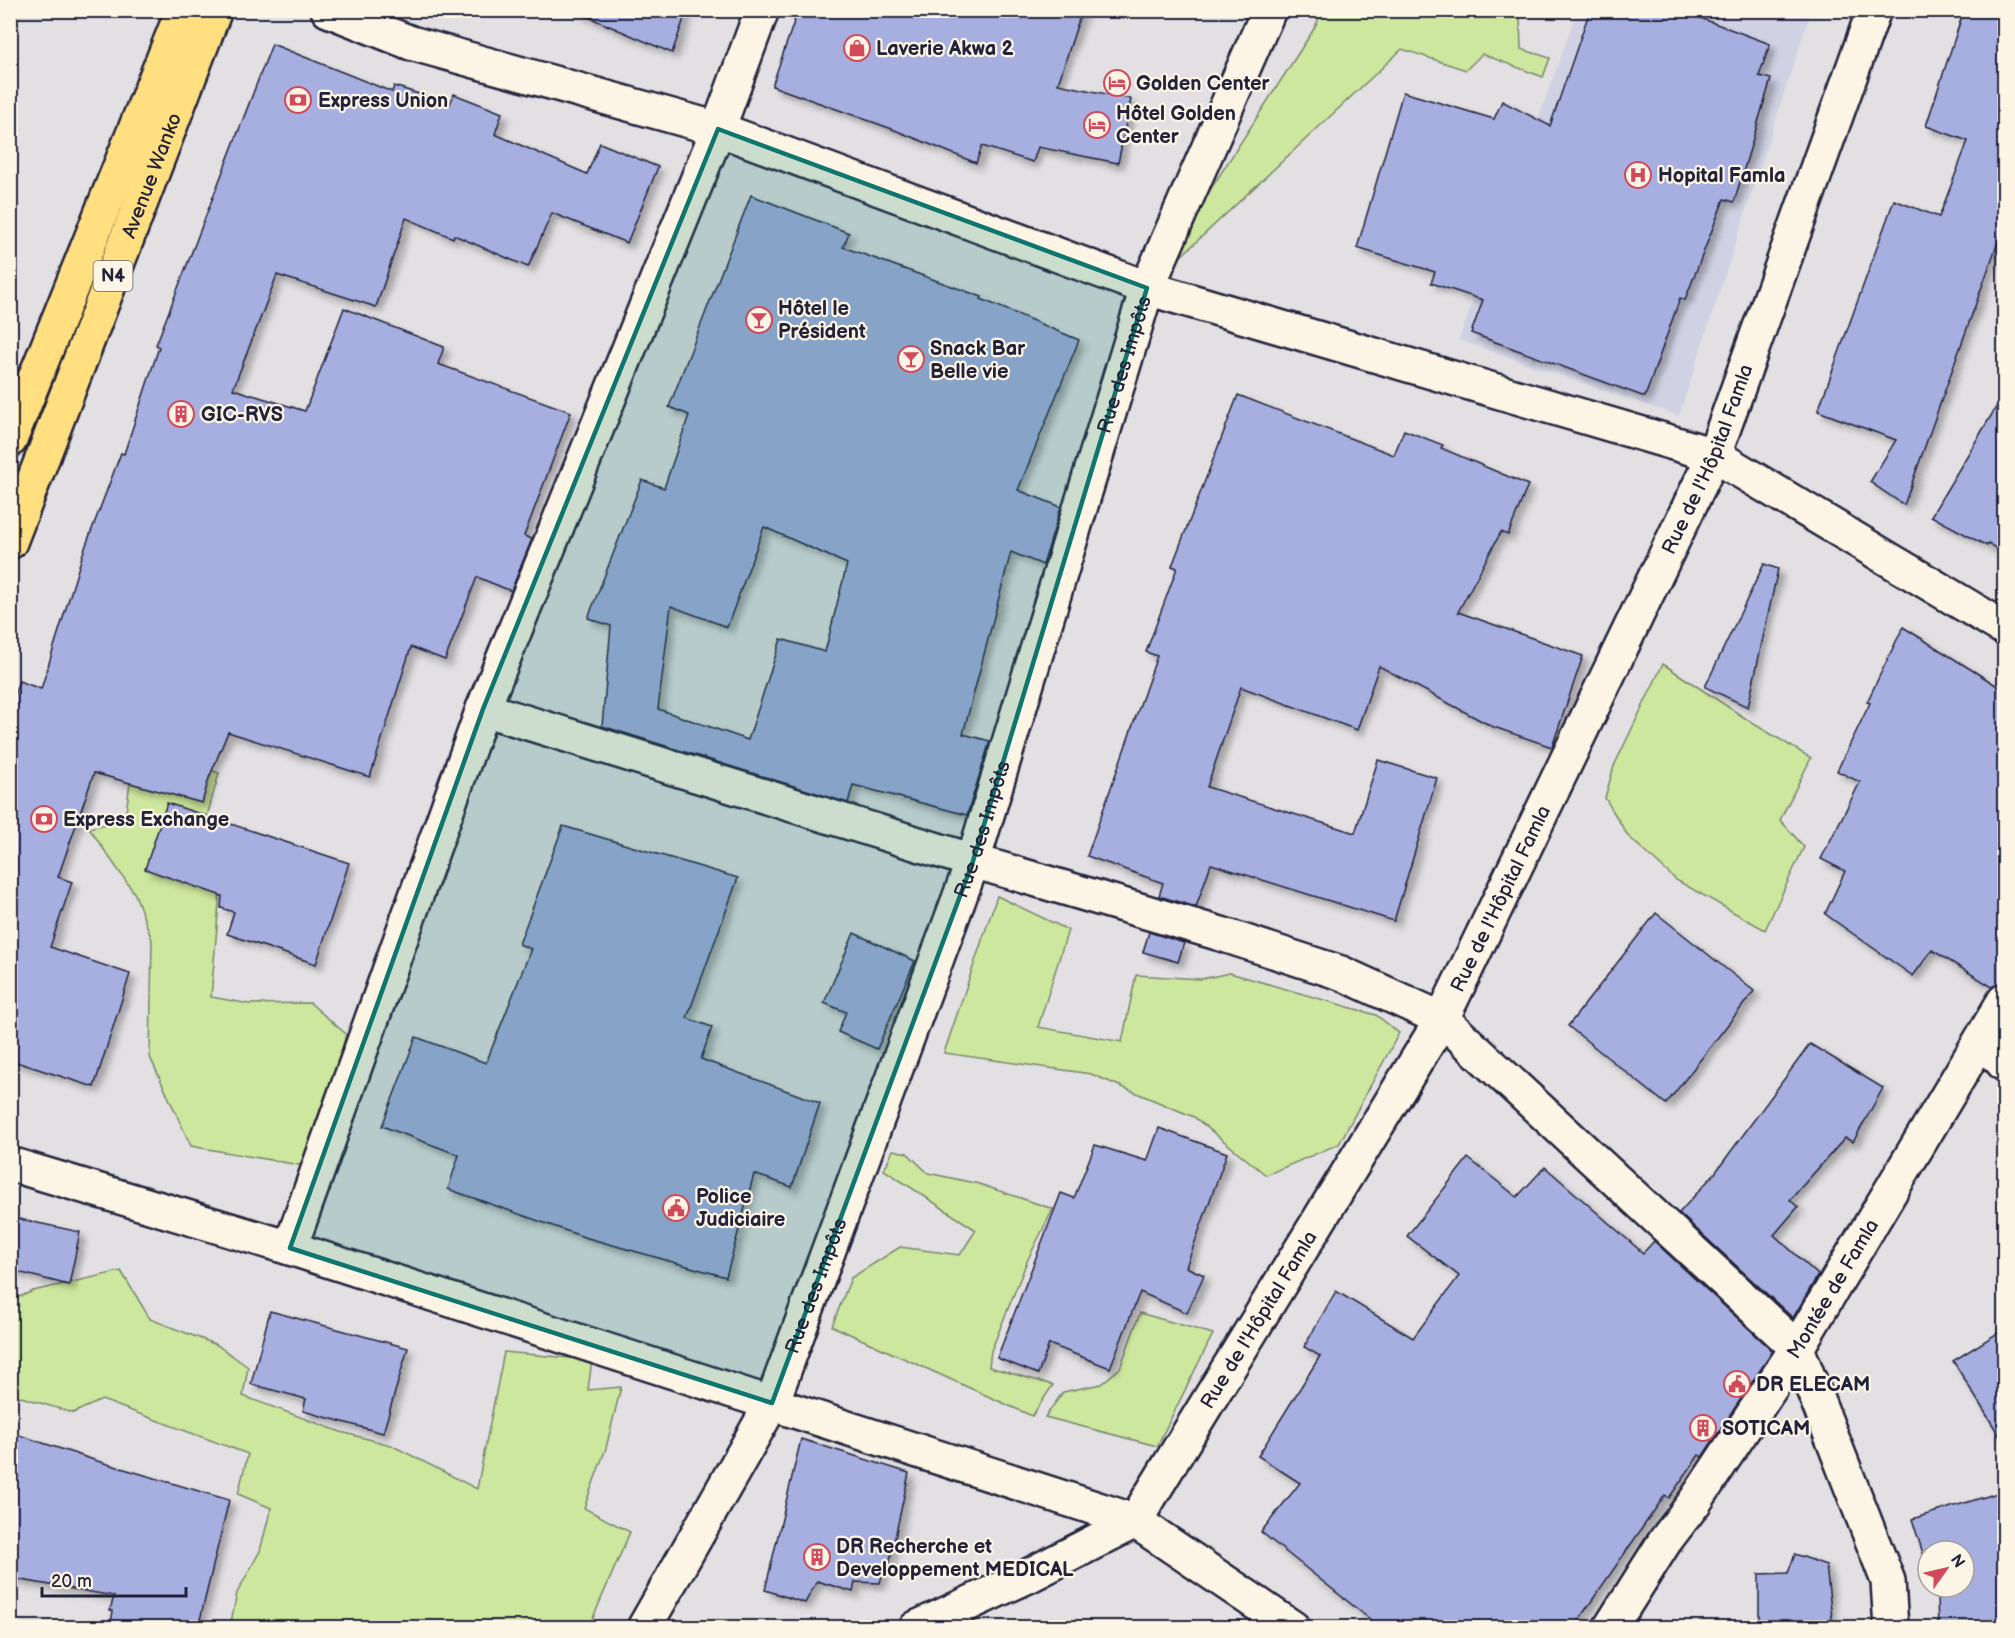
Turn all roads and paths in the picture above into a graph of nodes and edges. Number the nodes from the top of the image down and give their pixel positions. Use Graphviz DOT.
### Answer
graph roads {
  1 [pos="183,10"];
  2 [pos="215,10"];
  3 [pos="328,10"];
  4 [pos="762,10"];
  5 [pos="1269,10"];
  6 [pos="1874,10"];
  7 [pos="718,129"];
  8 [pos="1147,288"];
  9 [pos="10,440"];
  10 [pos="1714,455"];
  11 [pos="10,542"];
  12 [pos="2004,628"];
  13 [pos="483,709"];
  14 [pos="974,861"];
  15 [pos="2004,1001"];
  16 [pos="1442,1019"];
  17 [pos="1983,1040"];
  18 [pos="2004,1064"];
  19 [pos="10,1164"];
  20 [pos="290,1248"];
  21 [pos="1797,1348"];
  22 [pos="772,1402"];
  23 [pos="1135,1521"];
  24 [pos="644,1628"];
  25 [pos="916,1628"];
  26 [pos="1293,1628"];
  27 [pos="1610,1628"];
  28 [pos="1891,1628"];
  1 -- 9 [label="highway, Avenue Wanko / N4"];
  2 -- 11 [label="highway, Avenue Wanko / N4"];
  3 -- 7 [label="street"];
  4 -- 7 [label="street"];
  5 -- 8 [label="street, Rue des Impôts"];
  6 -- 10 [label="street, Rue de l'Hôpital Famla"];
  7 -- 8 [label="street"];
  7 -- 13 [label="street"];
  8 -- 10 [label="street"];
  8 -- 14 [label="street, Rue des Impôts"];
  10 -- 12 [label="street"];
  10 -- 16 [label="street, Rue de l'Hôpital Famla"];
  13 -- 14 [label="street"];
  13 -- 20 [label="street"];
  14 -- 16 [label="street"];
  14 -- 22 [label="street, Rue des Impôts"];
  15 -- 17 [label="street, Montée de Famla"];
  16 -- 21 [label="street"];
  16 -- 23 [label="street, Rue de l'Hôpital Famla"];
  17 -- 18 [label="street"];
  17 -- 21 [label="street, Montée de Famla"];
  19 -- 20 [label="street"];
  20 -- 22 [label="street"];
  21 -- 27 [label="street, Montée de Famla"];
  21 -- 28 [label="street"];
  22 -- 23 [label="street"];
  22 -- 24 [label="street, Rue des Impôts"];
  23 -- 25 [label="street"];
  23 -- 26 [label="street"];
}
